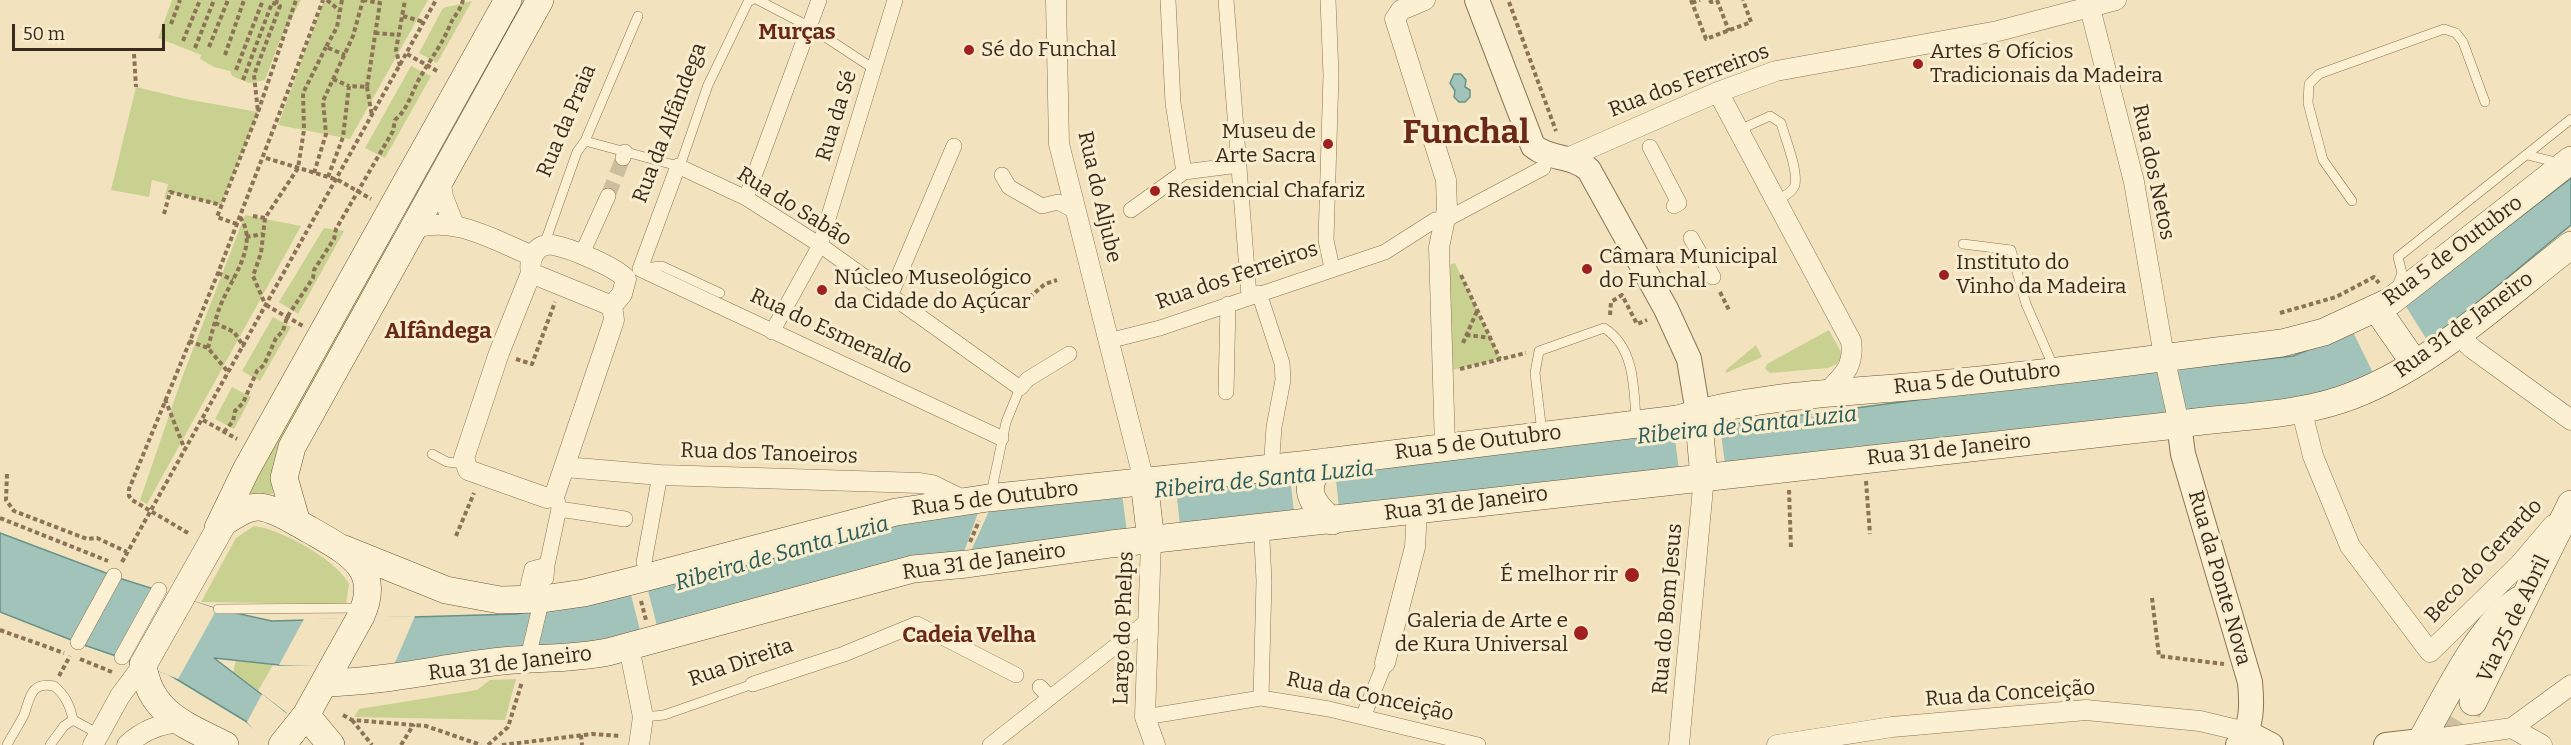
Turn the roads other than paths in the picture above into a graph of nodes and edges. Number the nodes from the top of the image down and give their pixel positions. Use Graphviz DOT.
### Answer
graph roads {
  1 [pos="508,0"];
  2 [pos="540,0"];
  3 [pos="752,0"];
  4 [pos="758,0"];
  5 [pos="819,0"];
  6 [pos="895,0"];
  7 [pos="1056,0"];
  8 [pos="1168,0"];
  9 [pos="1227,0"];
  10 [pos="1328,0"];
  11 [pos="1425,0"];
  12 [pos="1477,0"];
  13 [pos="2116,0"];
  14 [pos="2089,3"];
  15 [pos="638,16"];
  16 [pos="810,27"];
  17 [pos="874,69"];
  18 [pos="1718,92"];
  19 [pos="2485,102"];
  20 [pos="2571,119"];
  21 [pos="1739,130"];
  22 [pos="585,141"];
  23 [pos="954,146"];
  24 [pos="1650,147"];
  25 [pos="2527,155"];
  26 [pos="1565,159"];
  27 [pos="2568,162"];
  28 [pos="1239,165"];
  29 [pos="678,166"];
  30 [pos="1543,168"];
  31 [pos="1184,172"];
  32 [pos="1002,175"];
  33 [pos="440,179"];
  34 [pos="608,196"];
  35 [pos="746,198"];
  36 [pos="1777,200"];
  37 [pos="2352,201"];
  38 [pos="1674,206"];
  39 [pos="1131,210"];
  40 [pos="1075,211"];
  41 [pos="1451,217"];
  42 [pos="1435,220"];
  43 [pos="454,225"];
  44 [pos="411,230"];
  45 [pos="1691,238"];
  46 [pos="1963,244"];
  47 [pos="820,245"];
  48 [pos="2571,245"];
  49 [pos="581,256"];
  50 [pos="536,258"];
  51 [pos="1332,268"];
  52 [pos="633,274"];
  53 [pos="1713,278"];
  54 [pos="720,293"];
  55 [pos="891,294"];
  56 [pos="1254,294"];
  57 [pos="2383,300"];
  58 [pos="1228,304"];
  59 [pos="612,306"];
  60 [pos="772,332"];
  61 [pos="2456,334"];
  62 [pos="1116,339"];
  63 [pos="1069,354"];
  64 [pos="2164,356"];
  65 [pos="2415,364"];
  66 [pos="2055,370"];
  67 [pos="1020,388"];
  68 [pos="1226,392"];
  69 [pos="1825,394"];
  70 [pos="2301,408"];
  71 [pos="2571,420"];
  72 [pos="1700,421"];
  73 [pos="1636,424"];
  74 [pos="2179,424"];
  75 [pos="1543,435"];
  76 [pos="1001,438"];
  77 [pos="1445,447"];
  78 [pos="432,454"];
  79 [pos="1272,456"];
  80 [pos="465,461"];
  81 [pos="565,467"];
  82 [pos="1319,467"];
  83 [pos="1703,472"];
  84 [pos="660,474"];
  85 [pos="993,484"];
  86 [pos="1145,486"];
  87 [pos="556,503"];
  88 [pos="2571,503"];
  89 [pos="1417,510"];
  90 [pos="973,511"];
  91 [pos="1326,516"];
  92 [pos="624,519"];
  93 [pos="297,523"];
  94 [pos="215,535"];
  95 [pos="1150,535"];
  96 [pos="1263,540"];
  97 [pos="344,549"];
  98 [pos="644,562"];
  99 [pos="115,568"];
  100 [pos="537,576"];
  101 [pos="2525,597"];
  102 [pos="218,609"];
  103 [pos="539,611"];
  104 [pos="363,612"];
  105 [pos="1150,619"];
  106 [pos="629,646"];
  107 [pos="74,649"];
  108 [pos="530,649"];
  109 [pos="132,662"];
  110 [pos="1385,663"];
  111 [pos="329,674"];
  112 [pos="1016,675"];
  113 [pos="753,684"];
  114 [pos="2571,685"];
  115 [pos="1261,698"];
  116 [pos="2473,702"];
  117 [pos="643,717"];
  118 [pos="1145,717"];
  119 [pos="1363,717"];
  120 [pos="74,720"];
  121 [pos="182,722"];
  122 [pos="2512,728"];
  123 [pos="296,729"];
  124 [pos="2242,739"];
  125 [pos="96,740"];
  126 [pos="640,741"];
  127 [pos="2421,741"];
  128 [pos="7,745"];
  129 [pos="50,745"];
  130 [pos="127,745"];
  131 [pos="225,745"];
  132 [pos="331,745"];
  133 [pos="990,745"];
  134 [pos="1155,745"];
  135 [pos="1478,745"];
  136 [pos="1679,745"];
  137 [pos="1777,745"];
  138 [pos="2271,745"];
  139 [pos="2386,745"];
  140 [pos="2542,745"];
  1 -- 94 [label="main road"];
  2 -- 33 [label="main road"];
  3 -- 29 [label="lane, Rua da Alfândega"];
  4 -- 16 [label="lane"];
  5 -- 16 [label="street"];
  6 -- 17 [label="street, Rua da Sé"];
  7 -- 40 [label="street, Rua do Aljube"];
  8 -- 31 [label="street"];
  9 -- 28 [label="street"];
  10 -- 51 [label="street"];
  11 -- 77 [label="street"];
  12 -- 26 [label="street"];
  13 -- 14 [label="street, Rua dos Ferreiros"];
  14 -- 18 [label="street, Rua dos Ferreiros"];
  14 -- 64 [label="street, Rua dos Netos"];
  15 -- 22 [label="lane, Rua da Praia"];
  16 -- 17 [label="lane"];
  16 -- 35 [label="street"];
  17 -- 47 [label="street, Rua da Sé"];
  18 -- 21 [label="street"];
  18 -- 26 [label="street, Rua dos Ferreiros"];
  19 -- 37 [label="lane"];
  20 -- 25 [label="lane"];
  21 -- 36 [label="street"];
  21 -- 36 [label="lane"];
  22 -- 29 [label="lane, Rua do Sabão"];
  22 -- 50 [label="lane, Rua da Praia"];
  23 -- 55 [label="street"];
  24 -- 38 [label="street"];
  25 -- 27 [label="lane"];
  25 -- 57 [label="lane"];
  26 -- 72 [label="street"];
  27 -- 57 [label="main road, Rua 5 de Outubro"];
  28 -- 31 [label="street"];
  28 -- 56 [label="street"];
  29 -- 35 [label="street, Rua do Sabão"];
  29 -- 52 [label="street, Rua da Alfândega"];
  30 -- 41 [label="street"];
  31 -- 39 [label="street"];
  32 -- 40 [label="street"];
  33 -- 43 [label="street"];
  33 -- 44 [label="main road"];
  34 -- 49 [label="street"];
  35 -- 47 [label="street, Rua do Sabão"];
  36 -- 69 [label="street"];
  40 -- 86 [label="street, Rua do Aljube"];
  42 -- 51 [label="street, Rua dos Ferreiros"];
  43 -- 44 [label="street"];
  43 -- 50 [label="street"];
  44 -- 93 [label="main road"];
  45 -- 53 [label="street"];
  46 -- 66 [label="lane"];
  47 -- 55 [label="street, Rua do Sabão"];
  47 -- 60 [label="street, Rua da Sé"];
  48 -- 61 [label="main road, Rua 31 de Janeiro"];
  49 -- 50 [label="street"];
  49 -- 52 [label="street"];
  50 -- 59 [label="street"];
  50 -- 80 [label="street, Rua da Praia"];
  51 -- 56 [label="street, Rua dos Ferreiros"];
  52 -- 54 [label="lane"];
  52 -- 59 [label="street"];
  52 -- 60 [label="street, Rua do Esmeraldo"];
  55 -- 67 [label="street, Rua do Sabão"];
  56 -- 58 [label="street, Rua dos Ferreiros"];
  56 -- 79 [label="street"];
  57 -- 64 [label="main road, Rua 5 de Outubro"];
  57 -- 65 [label="main road"];
  58 -- 62 [label="street, Rua dos Ferreiros"];
  58 -- 68 [label="street"];
  59 -- 81 [label="street"];
  60 -- 76 [label="street, Rua do Esmeraldo"];
  61 -- 65 [label="main road, Rua 31 de Janeiro"];
  61 -- 71 [label="street"];
  63 -- 67 [label="street"];
  64 -- 66 [label="main road, Rua 5 de Outubro"];
  64 -- 74 [label="street, Rua dos Netos"];
  65 -- 70 [label="main road, Rua 31 de Janeiro"];
  66 -- 69 [label="main road, Rua 5 de Outubro"];
  67 -- 76 [label="lane"];
  69 -- 72 [label="main road, Rua 5 de Outubro"];
  70 -- 74 [label="main road, Rua 31 de Janeiro"];
  70 -- 88 [label="street, Beco do Gerardo"];
  72 -- 73 [label="main road, Rua 5 de Outubro"];
  72 -- 83 [label="main road"];
  73 -- 75 [label="main road, Rua 5 de Outubro"];
  73 -- 75 [label="lane"];
  74 -- 83 [label="main road, Rua 31 de Janeiro"];
  74 -- 124 [label="street, Rua da Ponte Nova"];
  75 -- 77 [label="main road, Rua 5 de Outubro"];
  76 -- 85 [label="lane"];
  77 -- 82 [label="main road, Rua 5 de Outubro"];
  78 -- 80 [label="lane"];
  80 -- 87 [label="street"];
  81 -- 84 [label="street, Rua dos Tanoeiros"];
  81 -- 87 [label="street"];
  82 -- 86 [label="main road, Rua 5 de Outubro"];
  82 -- 91 [label="main road"];
  83 -- 89 [label="main road, Rua 31 de Janeiro"];
  83 -- 136 [label="street, Rua do Bom Jesus"];
  84 -- 90 [label="street, Rua dos Tanoeiros"];
  84 -- 98 [label="street"];
  86 -- 90 [label="main road, Rua 5 de Outubro"];
  86 -- 95 [label="main road"];
  87 -- 92 [label="street"];
  87 -- 100 [label="street"];
  88 -- 101 [label="main road, Via 25 de Abril"];
  89 -- 91 [label="main road, Rua 31 de Janeiro"];
  89 -- 110 [label="street"];
  90 -- 97 [label="main road, Rua 5 de Outubro"];
  91 -- 95 [label="main road, Rua 31 de Janeiro"];
  93 -- 94 [label="main road"];
  93 -- 97 [label="main road"];
  94 -- 109 [label="main road"];
  95 -- 105 [label="street, Largo do Phelps"];
  95 -- 106 [label="main road, Rua 31 de Janeiro"];
  96 -- 115 [label="street"];
  97 -- 104 [label="main road"];
  99 -- 107 [label="street"];
  101 -- 116 [label="main road, Via 25 de Abril"];
  101 -- 127 [label="main road"];
  102 -- 104 [label="lane"];
  103 -- 108 [label="street"];
  104 -- 111 [label="main road"];
  105 -- 118 [label="street, Largo do Phelps"];
  105 -- 133 [label="street"];
  106 -- 111 [label="main road, Rua 31 de Janeiro"];
  106 -- 117 [label="street"];
  109 -- 121 [label="main road"];
  109 -- 125 [label="street"];
  110 -- 119 [label="street"];
  111 -- 123 [label="main road"];
  112 -- 113 [label="street, Rua Direita"];
  113 -- 117 [label="lane, Rua Direita"];
  114 -- 122 [label="street"];
  115 -- 118 [label="street, Rua da Conceição"];
  115 -- 119 [label="street, Rua da Conceição"];
  117 -- 126 [label="street"];
  118 -- 134 [label="street"];
  119 -- 135 [label="street, Rua da Conceição"];
  120 -- 125 [label="lane"];
  120 -- 128 [label="lane"];
  120 -- 129 [label="lane"];
  121 -- 130 [label="street"];
  121 -- 131 [label="main road"];
  122 -- 127 [label="street"];
  122 -- 140 [label="street"];
  123 -- 132 [label="main road"];
  124 -- 137 [label="street, Rua da Conceição"];
  124 -- 138 [label="street"];
  127 -- 139 [label="street"];
}
